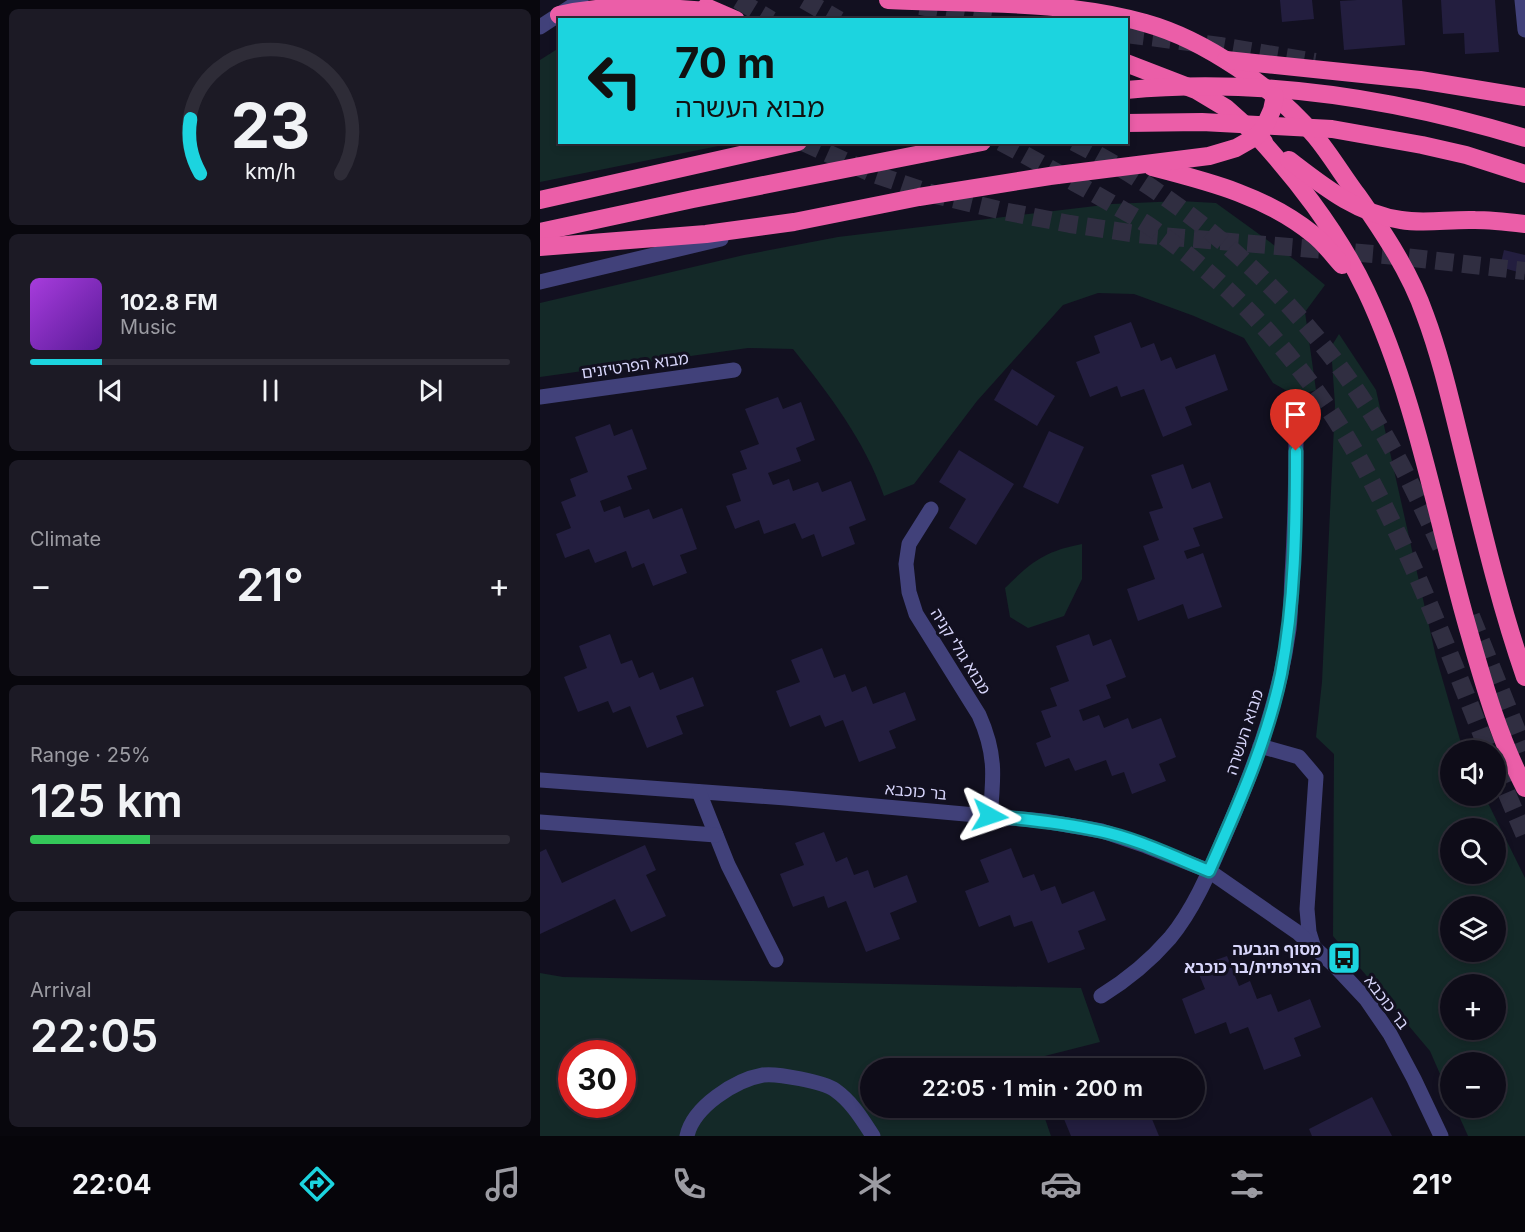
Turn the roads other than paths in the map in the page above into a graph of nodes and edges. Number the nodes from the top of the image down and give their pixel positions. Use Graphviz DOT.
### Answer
graph roads {
  1 [pos="581,0"];
  2 [pos="694,0"];
  3 [pos="888,0"];
  4 [pos="1522,0"];
  5 [pos="716,12"];
  6 [pos="559,15"];
  7 [pos="731,18"];
  8 [pos="1124,18"];
  9 [pos="1128,19"];
  10 [pos="540,27"];
  11 [pos="1525,30"];
  12 [pos="1225,60"];
  13 [pos="1128,64"];
  14 [pos="1128,90"];
  15 [pos="1275,96"];
  16 [pos="1525,97"];
  17 [pos="1128,123"];
  18 [pos="1257,136"];
  19 [pos="1525,138"];
  20 [pos="789,144"];
  21 [pos="972,144"];
  22 [pos="1142,164"];
  23 [pos="1525,174"];
  24 [pos="540,200"];
  25 [pos="1368,211"];
  26 [pos="794,222"];
  27 [pos="1525,224"];
  28 [pos="540,232"];
  29 [pos="540,247"];
  30 [pos="540,282"];
  31 [pos="1366,290"];
  32 [pos="734,370"];
  33 [pos="540,397"];
  34 [pos="1296,429"];
  35 [pos="930,509"];
  36 [pos="1525,676"];
  37 [pos="1260,746"];
  38 [pos="540,780"];
  39 [pos="1525,788"];
  40 [pos="699,792"];
  41 [pos="990,816"];
  42 [pos="540,822"];
  43 [pos="716,835"];
  44 [pos="1209,871"];
  45 [pos="1314,948"];
  46 [pos="776,960"];
  47 [pos="1101,996"];
  48 [pos="687,1136"];
  49 [pos="873,1136"];
  50 [pos="1441,1136"];
  1 -- 6 [label="street"];
  2 -- 5 [label="highway"];
  3 -- 8 [label="highway"];
  4 -- 11 [label="street"];
  5 -- 6 [label="highway"];
  5 -- 7 [label="highway"];
  6 -- 10 [label="street"];
  9 -- 12 [label="highway"];
  12 -- 15 [label="highway"];
  12 -- 16 [label="highway"];
  13 -- 18 [label="highway"];
  14 -- 19 [label="highway"];
  15 -- 18 [label="highway"];
  15 -- 25 [label="highway"];
  17 -- 23 [label="highway"];
  18 -- 22 [label="highway"];
  18 -- 25 [label="highway"];
  18 -- 31 [label="highway"];
  20 -- 24 [label="highway"];
  21 -- 28 [label="highway"];
  22 -- 26 [label="highway"];
  22 -- 31 [label="highway"];
  25 -- 27 [label="highway"];
  25 -- 36 [label="highway"];
  26 -- 29 [label="highway"];
  26 -- 30 [label="street"];
  31 -- 39 [label="highway"];
  32 -- 33 [label="street, מבוא הפרטיזנים"];
  34 -- 37 [label="street, מבוא העשרה"];
  35 -- 41 [label="street, מבוא גולי קניה"];
  37 -- 44 [label="street, מבוא העשרה"];
  37 -- 45 [label="street"];
  38 -- 40 [label="street, בר כוכבא"];
  40 -- 41 [label="street, בר כוכבא"];
  40 -- 43 [label="street"];
  41 -- 44 [label="street, בר כוכבא"];
  42 -- 43 [label="street"];
  43 -- 46 [label="street"];
  44 -- 45 [label="street, בר כוכבא"];
  44 -- 47 [label="street, מבוא העשרה"];
  45 -- 50 [label="street, בר כוכבא"];
  48 -- 49 [label="street"];
}
